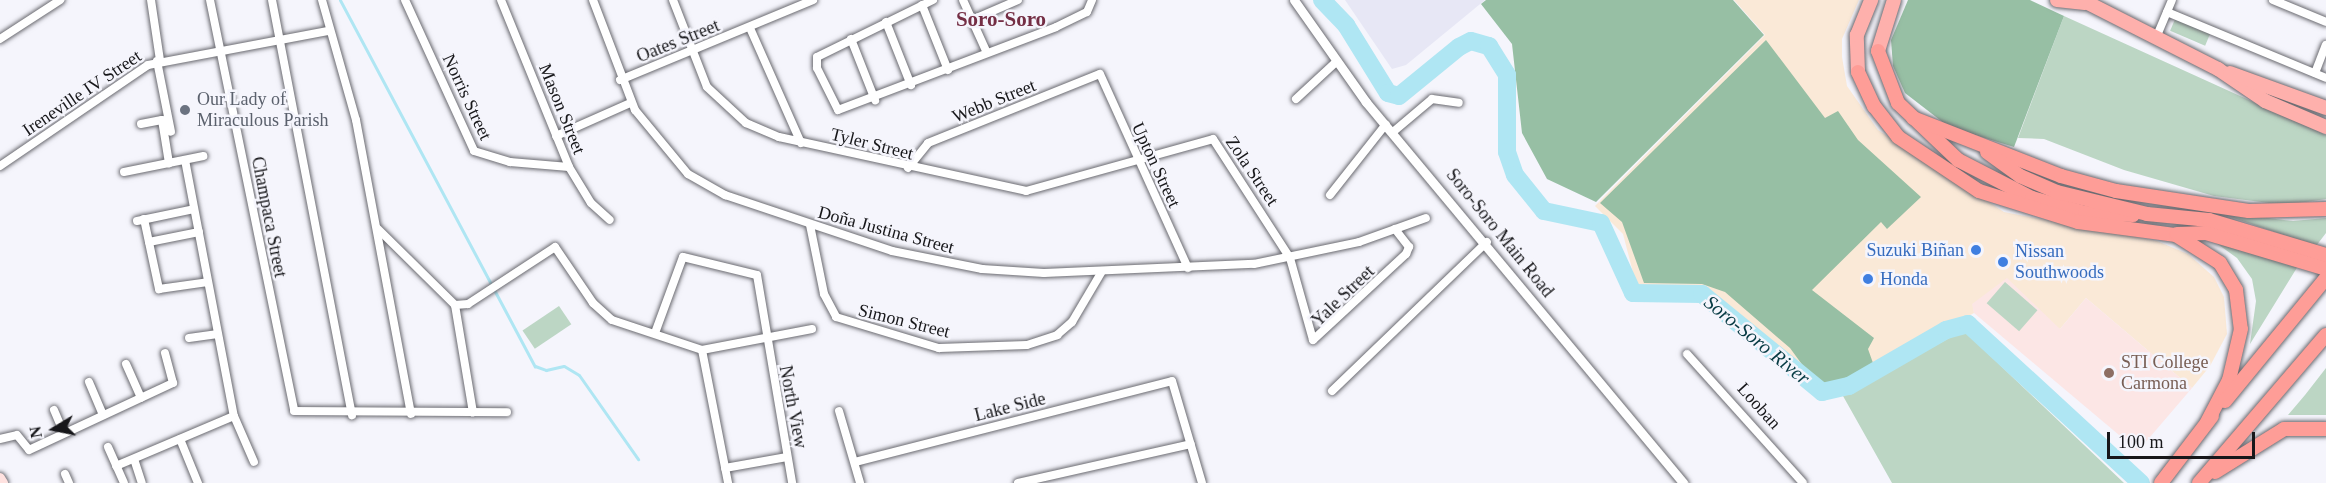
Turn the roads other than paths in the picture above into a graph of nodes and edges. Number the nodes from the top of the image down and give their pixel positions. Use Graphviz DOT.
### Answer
graph roads {
  1 [pos="60,0"];
  2 [pos="151,0"];
  3 [pos="210,0"];
  4 [pos="272,0"];
  5 [pos="322,0"];
  6 [pos="405,0"];
  7 [pos="501,0"];
  8 [pos="593,0"];
  9 [pos="673,0"];
  10 [pos="813,0"];
  11 [pos="933,0"];
  12 [pos="963,0"];
  13 [pos="1017,0"];
  14 [pos="1092,0"];
  15 [pos="1294,0"];
  16 [pos="1871,0"];
  17 [pos="2057,0"];
  18 [pos="2172,0"];
  19 [pos="2273,0"];
  20 [pos="2084,2"];
  21 [pos="1894,3"];
  22 [pos="922,5"];
  23 [pos="2167,12"];
  24 [pos="972,20"];
  25 [pos="886,22"];
  26 [pos="2326,22"];
  27 [pos="750,28"];
  28 [pos="328,31"];
  29 [pos="2156,38"];
  30 [pos="0,39"];
  31 [pos="851,39"];
  32 [pos="280,40"];
  33 [pos="2326,45"];
  34 [pos="221,50"];
  35 [pos="987,53"];
  36 [pos="690,54"];
  37 [pos="159,60"];
  38 [pos="1337,61"];
  39 [pos="2218,69"];
  40 [pos="948,70"];
  41 [pos="2315,73"];
  42 [pos="1100,74"];
  43 [pos="2326,78"];
  44 [pos="620,80"];
  45 [pos="911,85"];
  46 [pos="1296,99"];
  47 [pos="874,100"];
  48 [pos="630,103"];
  49 [pos="1459,103"];
  50 [pos="2326,108"];
  51 [pos="1913,118"];
  52 [pos="141,124"];
  53 [pos="1389,128"];
  54 [pos="2326,128"];
  55 [pos="171,132"];
  56 [pos="556,136"];
  57 [pos="1970,139"];
  58 [pos="801,142"];
  59 [pos="203,156"];
  60 [pos="1135,158"];
  61 [pos="185,160"];
  62 [pos="169,163"];
  63 [pos="0,166"];
  64 [pos="569,167"];
  65 [pos="908,168"];
  66 [pos="124,172"];
  67 [pos="1330,195"];
  68 [pos="195,209"];
  69 [pos="2326,209"];
  70 [pos="2147,214"];
  71 [pos="1426,218"];
  72 [pos="610,220"];
  73 [pos="810,225"];
  74 [pos="376,228"];
  75 [pos="1395,230"];
  76 [pos="199,232"];
  77 [pos="2176,234"];
  78 [pos="149,242"];
  79 [pos="1487,242"];
  80 [pos="2294,252"];
  81 [pos="2326,255"];
  82 [pos="1290,258"];
  83 [pos="1188,268"];
  84 [pos="2326,269"];
  85 [pos="1101,273"];
  86 [pos="2326,278"];
  87 [pos="208,282"];
  88 [pos="455,305"];
  89 [pos="812,328"];
  90 [pos="656,333"];
  91 [pos="218,334"];
  92 [pos="2326,335"];
  93 [pos="766,337"];
  94 [pos="189,338"];
  95 [pos="702,350"];
  96 [pos="165,353"];
  97 [pos="1687,354"];
  98 [pos="126,364"];
  99 [pos="89,382"];
  100 [pos="1332,391"];
  101 [pos="141,398"];
  102 [pos="54,410"];
  103 [pos="839,411"];
  104 [pos="473,412"];
  105 [pos="507,412"];
  106 [pos="411,414"];
  107 [pos="103,415"];
  108 [pos="352,415"];
  109 [pos="234,416"];
  110 [pos="2207,422"];
  111 [pos="2326,429"];
  112 [pos="64,433"];
  113 [pos="0,439"];
  114 [pos="180,440"];
  115 [pos="1191,444"];
  116 [pos="108,447"];
  117 [pos="788,457"];
  118 [pos="134,459"];
  119 [pos="254,462"];
  120 [pos="855,462"];
  121 [pos="116,466"];
  122 [pos="725,468"];
  123 [pos="65,474"];
  124 [pos="0,478"];
  125 [pos="2164,480"];
  126 [pos="2200,482"];
  127 [pos="3,483"];
  128 [pos="69,483"];
  129 [pos="124,483"];
  130 [pos="142,483"];
  131 [pos="198,483"];
  132 [pos="728,483"];
  133 [pos="792,483"];
  134 [pos="860,483"];
  135 [pos="1018,483"];
  136 [pos="1202,483"];
  137 [pos="1684,483"];
  138 [pos="1803,483"];
  1 -- 30 [label="street"];
  2 -- 37 [label="street"];
  3 -- 34 [label="street, Champaca Street"];
  4 -- 32 [label="street"];
  5 -- 28 [label="street"];
  6 -- 64 [label="street, Norris Street"];
  7 -- 56 [label="street, Mason Street"];
  8 -- 44 [label="street, Doña Justina Street"];
  9 -- 36 [label="street, Tyler Street"];
  10 -- 27 [label="street, Oates Street"];
  11 -- 22 [label="street"];
  12 -- 24 [label="street"];
  13 -- 24 [label="street"];
  14 -- 35 [label="street"];
  15 -- 38 [label="street, Soro-Soro Main Road"];
  16 -- 77 [label="highway"];
  17 -- 20 [label="highway"];
  18 -- 23 [label="street"];
  19 -- 26 [label="street"];
  20 -- 29 [label="highway"];
  21 -- 51 [label="highway"];
  22 -- 25 [label="street"];
  22 -- 40 [label="street"];
  23 -- 29 [label="street"];
  23 -- 41 [label="street"];
  24 -- 35 [label="street"];
  25 -- 31 [label="street"];
  25 -- 45 [label="street"];
  27 -- 36 [label="street, Oates Street"];
  27 -- 58 [label="street"];
  28 -- 32 [label="street, Ireneville IV Street"];
  28 -- 74 [label="street"];
  29 -- 39 [label="highway"];
  31 -- 47 [label="street"];
  31 -- 47 [label="street"];
  32 -- 34 [label="street, Ireneville IV Street"];
  32 -- 108 [label="street"];
  33 -- 41 [label="street"];
  34 -- 37 [label="street, Ireneville IV Street"];
  34 -- 108 [label="street, Champaca Street"];
  35 -- 40 [label="street"];
  36 -- 44 [label="street, Oates Street"];
  36 -- 58 [label="street, Tyler Street"];
  37 -- 55 [label="street"];
  37 -- 63 [label="street, Ireneville IV Street"];
  38 -- 46 [label="street"];
  38 -- 53 [label="street, Soro-Soro Main Road"];
  39 -- 50 [label="highway"];
  39 -- 54 [label="highway"];
  40 -- 45 [label="street"];
  41 -- 43 [label="street"];
  42 -- 60 [label="street, Upton Street"];
  42 -- 65 [label="street, Webb Street"];
  44 -- 48 [label="street, Doña Justina Street"];
  45 -- 47 [label="street"];
  48 -- 56 [label="street"];
  48 -- 73 [label="street, Doña Justina Street"];
  49 -- 53 [label="street"];
  51 -- 57 [label="highway"];
  51 -- 70 [label="highway"];
  52 -- 62 [label="street"];
  53 -- 67 [label="street"];
  53 -- 79 [label="street, Soro-Soro Main Road"];
  56 -- 64 [label="street, Mason Street"];
  57 -- 69 [label="highway"];
  57 -- 70 [label="highway"];
  58 -- 65 [label="street, Tyler Street"];
  59 -- 61 [label="street"];
  60 -- 65 [label="street, Tyler Street"];
  60 -- 82 [label="street, Zola Street"];
  60 -- 83 [label="street, Upton Street"];
  61 -- 62 [label="street"];
  61 -- 68 [label="street"];
  62 -- 66 [label="street"];
  64 -- 72 [label="street, Mason Street"];
  68 -- 76 [label="street"];
  68 -- 78 [label="street"];
  70 -- 80 [label="highway"];
  71 -- 75 [label="street, Doña Justina Street"];
  73 -- 85 [label="street, Doña Justina Street"];
  73 -- 85 [label="street, Simon Street"];
  74 -- 88 [label="street"];
  74 -- 106 [label="street"];
  75 -- 82 [label="street, Doña Justina Street"];
  75 -- 82 [label="street, Yale Street"];
  76 -- 78 [label="street"];
  76 -- 87 [label="street"];
  77 -- 80 [label="highway"];
  77 -- 110 [label="highway"];
  78 -- 87 [label="street"];
  79 -- 100 [label="street"];
  79 -- 137 [label="street, Soro-Soro Main Road"];
  80 -- 81 [label="highway"];
  80 -- 84 [label="highway"];
  82 -- 83 [label="street, Doña Justina Street"];
  83 -- 85 [label="street, Doña Justina Street"];
  86 -- 110 [label="highway"];
  87 -- 91 [label="street"];
  88 -- 90 [label="street"];
  88 -- 104 [label="street"];
  89 -- 93 [label="street"];
  90 -- 93 [label="street, North View"];
  90 -- 95 [label="street"];
  91 -- 94 [label="street"];
  91 -- 109 [label="street"];
  92 -- 126 [label="highway"];
  93 -- 95 [label="street"];
  93 -- 117 [label="street, North View"];
  95 -- 122 [label="street"];
  96 -- 101 [label="street"];
  97 -- 138 [label="street, Looban"];
  98 -- 101 [label="street"];
  99 -- 107 [label="street"];
  101 -- 107 [label="street"];
  102 -- 112 [label="street"];
  103 -- 120 [label="street"];
  104 -- 105 [label="street"];
  104 -- 106 [label="street"];
  106 -- 108 [label="street"];
  107 -- 112 [label="street"];
  109 -- 114 [label="street"];
  109 -- 119 [label="street"];
  110 -- 125 [label="highway"];
  111 -- 126 [label="highway"];
  112 -- 113 [label="street"];
  114 -- 118 [label="street"];
  114 -- 131 [label="street"];
  115 -- 120 [label="street, Lake Side"];
  115 -- 135 [label="street"];
  115 -- 136 [label="street"];
  116 -- 121 [label="street"];
  117 -- 122 [label="street"];
  117 -- 133 [label="street, North View"];
  118 -- 121 [label="street"];
  118 -- 130 [label="street"];
  120 -- 134 [label="street"];
  121 -- 129 [label="street"];
  122 -- 132 [label="street"];
  123 -- 128 [label="street"];
  124 -- 127 [label="main road"];
}
